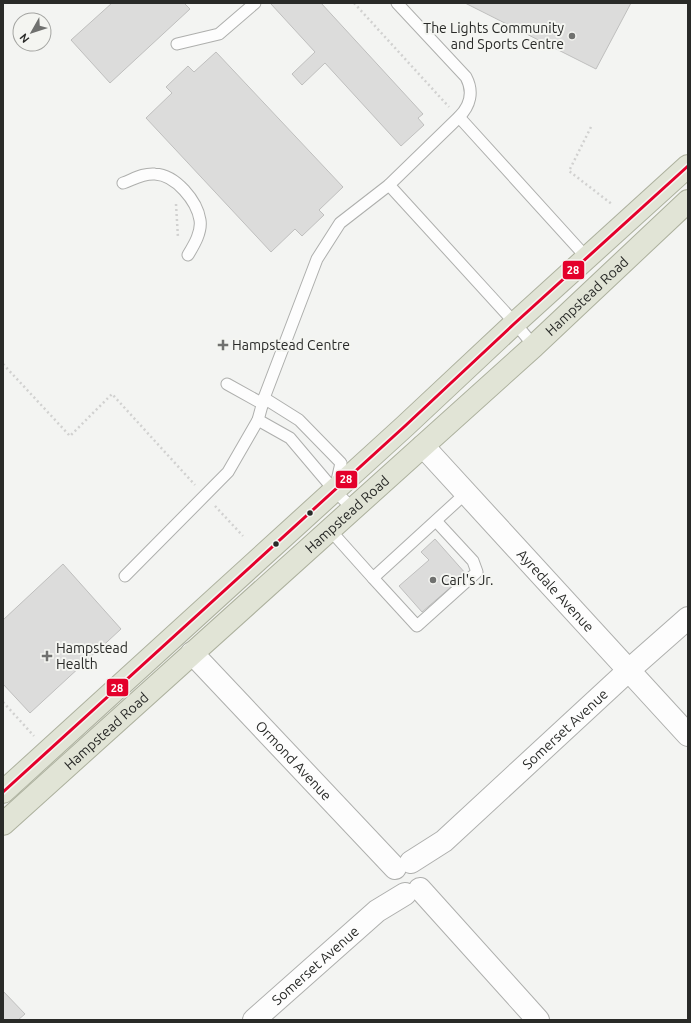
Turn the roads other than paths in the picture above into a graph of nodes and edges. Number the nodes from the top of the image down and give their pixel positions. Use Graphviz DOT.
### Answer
graph roads {
  1 [pos="255,3"];
  2 [pos="397,3"];
  3 [pos="178,44"];
  4 [pos="459,117"];
  5 [pos="688,166"];
  6 [pos="123,183"];
  7 [pos="389,185"];
  8 [pos="688,201"];
  9 [pos="188,255"];
  10 [pos="587,258"];
  11 [pos="515,323"];
  12 [pos="534,346"];
  13 [pos="227,384"];
  14 [pos="263,401"];
  15 [pos="258,420"];
  16 [pos="405,426"];
  17 [pos="423,446"];
  18 [pos="334,490"];
  19 [pos="466,493"];
  20 [pos="353,509"];
  21 [pos="436,521"];
  22 [pos="330,530"];
  23 [pos="125,576"];
  24 [pos="373,578"];
  25 [pos="688,618"];
  26 [pos="175,635"];
  27 [pos="192,653"];
  28 [pos="629,670"];
  29 [pos="688,735"];
  30 [pos="3,792"];
  31 [pos="3,824"];
  32 [pos="408,879"];
  33 [pos="254,1020"];
  34 [pos="538,1020"];
  1 -- 3 [label="lane"];
  2 -- 4 [label="lane"];
  4 -- 7 [label="lane"];
  4 -- 10 [label="lane"];
  5 -- 10 [label="highway, Hampstead Road"];
  6 -- 9 [label="lane"];
  7 -- 11 [label="lane"];
  7 -- 14 [label="lane"];
  8 -- 12 [label="highway, Hampstead Road"];
  10 -- 11 [label="highway, Hampstead Road"];
  11 -- 12 [label="lane"];
  11 -- 16 [label="highway, Hampstead Road"];
  12 -- 17 [label="highway, Hampstead Road"];
  13 -- 14 [label="lane"];
  14 -- 15 [label="lane"];
  14 -- 18 [label="lane"];
  15 -- 18 [label="lane"];
  15 -- 23 [label="lane"];
  16 -- 17 [label="highway"];
  16 -- 18 [label="highway, Hampstead Road"];
  17 -- 19 [label="street, Ayredale Avenue"];
  17 -- 20 [label="highway, Hampstead Road"];
  18 -- 20 [label="lane"];
  18 -- 26 [label="highway, Hampstead Road"];
  19 -- 21 [label="lane"];
  19 -- 28 [label="street, Ayredale Avenue"];
  20 -- 22 [label="highway, Hampstead Road"];
  21 -- 24 [label="lane"];
  21 -- 24 [label="lane"];
  22 -- 24 [label="lane"];
  22 -- 27 [label="highway, Hampstead Road"];
  25 -- 28 [label="street, Somerset Avenue"];
  26 -- 27 [label="highway"];
  26 -- 30 [label="highway, Hampstead Road"];
  27 -- 31 [label="highway, Hampstead Road"];
  27 -- 32 [label="street, Ormond Avenue"];
  28 -- 29 [label="street, Ayredale Avenue"];
  28 -- 32 [label="street, Somerset Avenue"];
  32 -- 33 [label="street, Somerset Avenue"];
  32 -- 34 [label="street, Ormond Avenue"];
}
